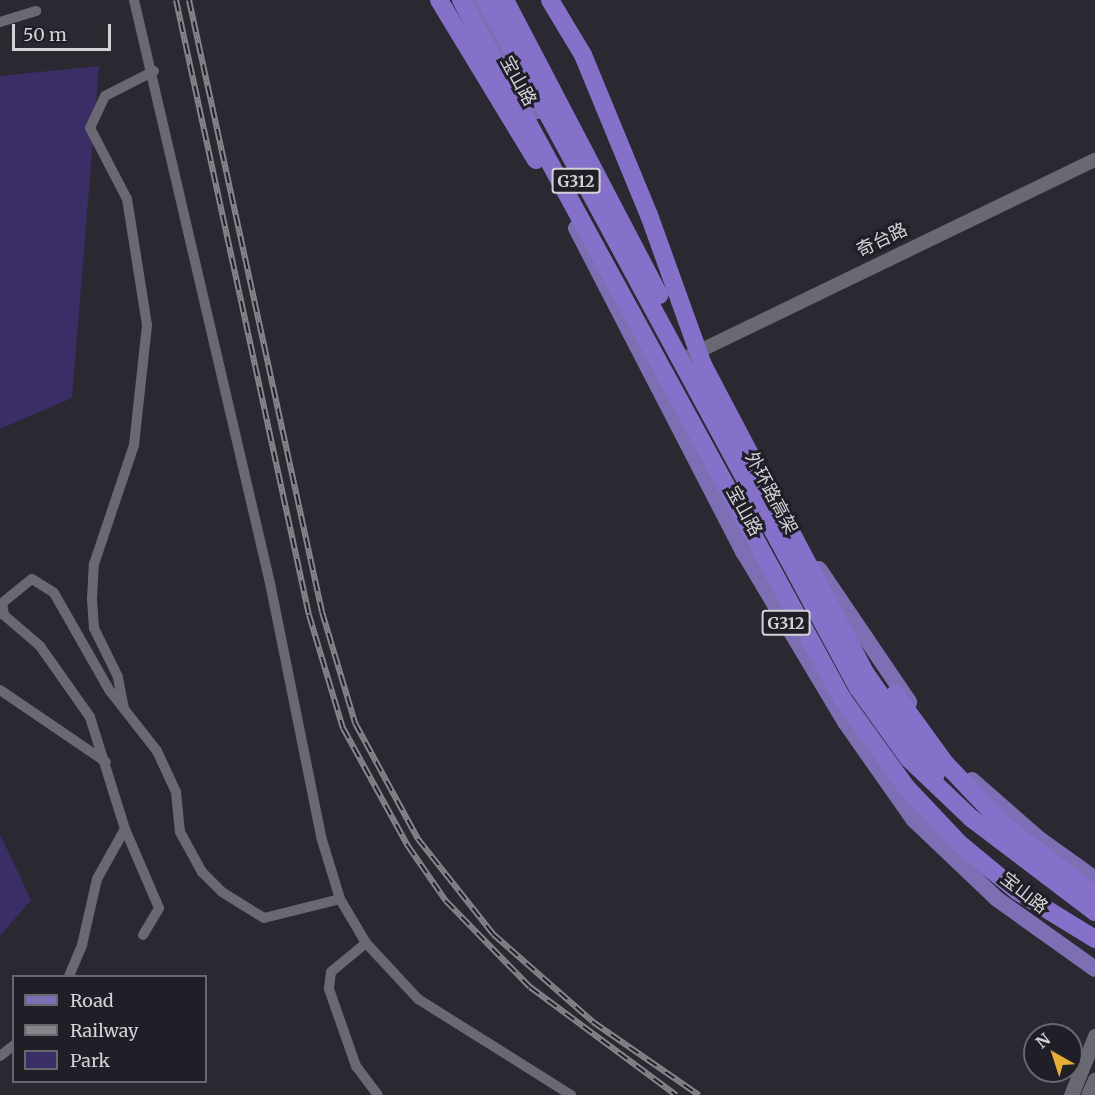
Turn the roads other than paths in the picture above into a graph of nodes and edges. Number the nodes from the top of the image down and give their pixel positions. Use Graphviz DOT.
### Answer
graph roads {
  1 [pos="134,0"];
  2 [pos="439,0"];
  3 [pos="451,0"];
  4 [pos="461,0"];
  5 [pos="473,0"];
  6 [pos="486,0"];
  7 [pos="505,0"];
  8 [pos="550,0"];
  9 [pos="562,0"];
  10 [pos="36,11"];
  11 [pos="0,22"];
  12 [pos="154,71"];
  13 [pos="1095,160"];
  14 [pos="566,209"];
  15 [pos="687,357"];
  16 [pos="0,690"];
  17 [pos="124,712"];
  18 [pos="107,763"];
  19 [pos="125,829"];
  20 [pos="1095,879"];
  21 [pos="1095,895"];
  22 [pos="340,899"];
  23 [pos="1095,912"];
  24 [pos="1095,917"];
  25 [pos="142,935"];
  26 [pos="1095,939"];
  27 [pos="366,943"];
  28 [pos="1095,969"];
  29 [pos="69,975"];
  30 [pos="1095,1036"];
  31 [pos="12,1047"];
  32 [pos="0,1056"];
  33 [pos="1095,1078"];
  34 [pos="378,1095"];
  35 [pos="571,1095"];
  36 [pos="1071,1095"];
  37 [pos="1088,1095"];
  1 -- 12 [label="street"];
  2 -- 14 [label="highway"];
  3 -- 14 [label="main road, 宝山路 / G312"];
  4 -- 26 [label="highway"];
  5 -- 15 [label="main road, 宝山路 / G312"];
  6 -- 23 [label="highway"];
  7 -- 15 [label="highway"];
  8 -- 24 [label="highway, 外环路高架"];
  9 -- 21 [label="highway, 外环路高架"];
  10 -- 11 [label="street"];
  12 -- 17 [label="street"];
  12 -- 22 [label="street"];
  13 -- 15 [label="street, 奇台路"];
  14 -- 28 [label="main road, 宝山路 / G312"];
  15 -- 20 [label="main road, 宝山路 / G312"];
  16 -- 18 [label="street"];
  17 -- 18 [label="street"];
  17 -- 22 [label="street"];
  18 -- 19 [label="street"];
  19 -- 25 [label="street"];
  19 -- 29 [label="street"];
  22 -- 27 [label="street"];
  27 -- 34 [label="street"];
  27 -- 35 [label="street"];
  30 -- 36 [label="main road"];
  31 -- 32 [label="street"];
  33 -- 37 [label="main road"];
}
